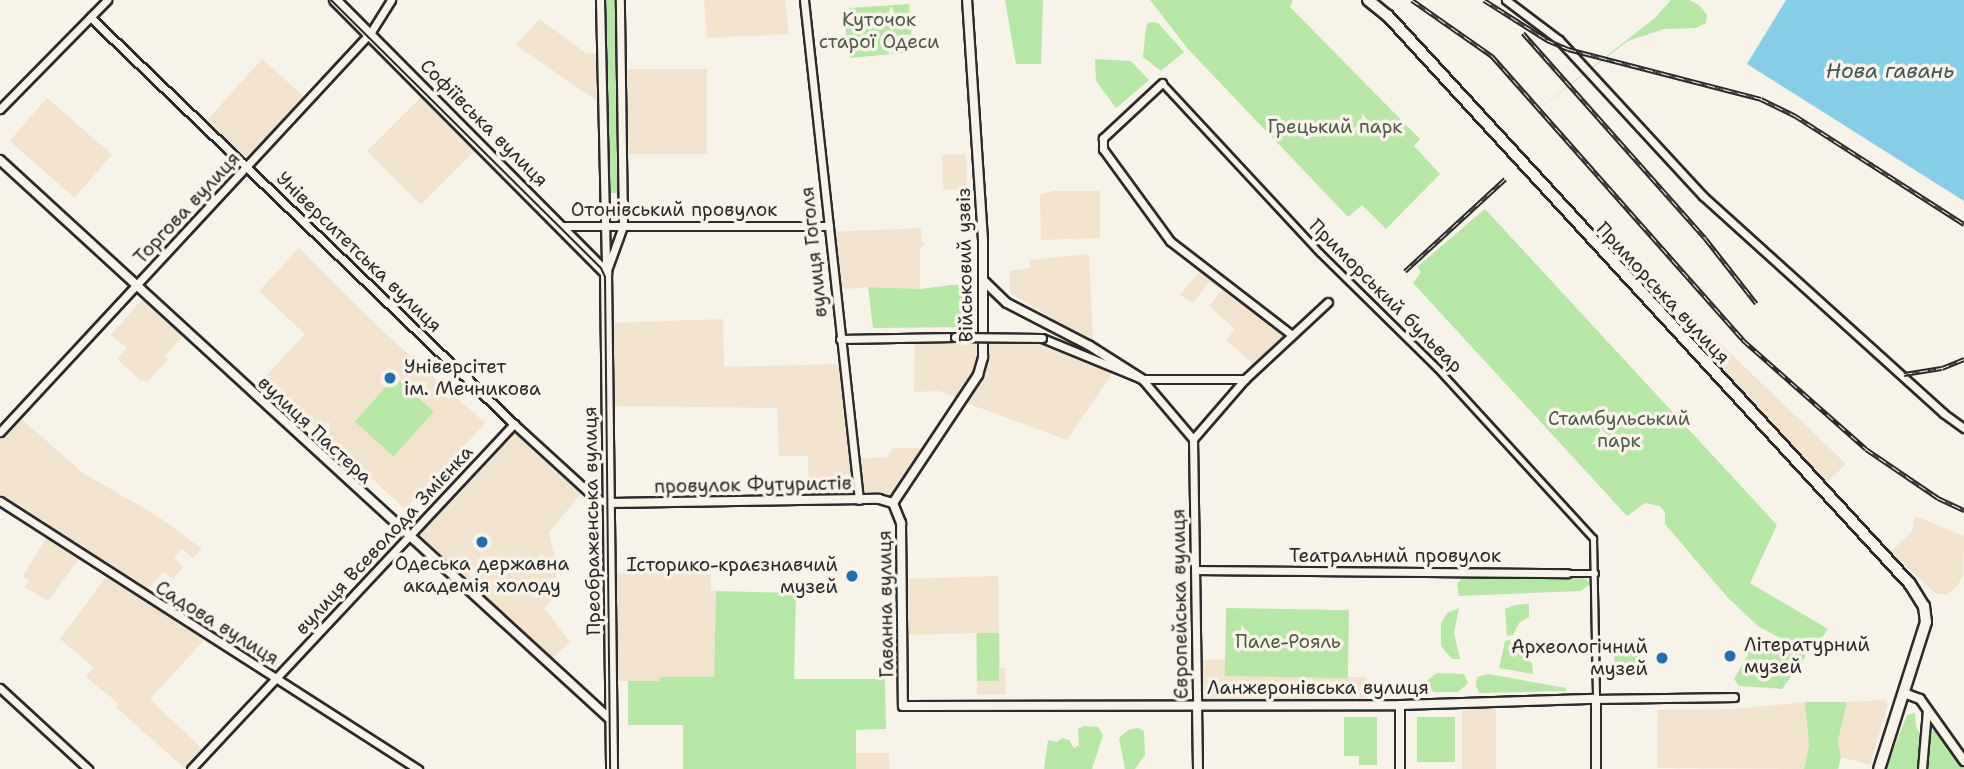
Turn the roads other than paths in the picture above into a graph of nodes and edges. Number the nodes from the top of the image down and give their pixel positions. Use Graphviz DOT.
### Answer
graph roads {
  1 [pos="107,0"];
  2 [pos="335,0"];
  3 [pos="391,0"];
  4 [pos="600,0"];
  5 [pos="620,0"];
  6 [pos="804,0"];
  7 [pos="967,0"];
  8 [pos="1368,0"];
  9 [pos="1506,0"];
  10 [pos="90,17"];
  11 [pos="371,33"];
  12 [pos="1162,83"];
  13 [pos="0,109"];
  14 [pos="0,160"];
  15 [pos="247,165"];
  16 [pos="561,226"];
  17 [pos="603,226"];
  18 [pos="623,226"];
  19 [pos="829,226"];
  20 [pos="606,273"];
  21 [pos="985,282"];
  22 [pos="137,284"];
  23 [pos="1328,302"];
  24 [pos="1292,335"];
  25 [pos="840,339"];
  26 [pos="1142,379"];
  27 [pos="1245,379"];
  28 [pos="514,424"];
  29 [pos="1964,428"];
  30 [pos="0,432"];
  31 [pos="1193,439"];
  32 [pos="859,500"];
  33 [pos="0,501"];
  34 [pos="612,503"];
  35 [pos="893,503"];
  36 [pos="408,536"];
  37 [pos="1196,570"];
  38 [pos="1567,573"];
  39 [pos="1595,573"];
  40 [pos="275,679"];
  41 [pos="0,688"];
  42 [pos="1904,693"];
  43 [pos="1734,697"];
  44 [pos="1596,699"];
  45 [pos="1197,705"];
  46 [pos="1400,705"];
  47 [pos="903,706"];
  48 [pos="1927,709"];
  49 [pos="611,720"];
  50 [pos="1964,761"];
  51 [pos="88,769"];
  52 [pos="191,769"];
  53 [pos="418,769"];
  54 [pos="612,769"];
  55 [pos="1198,769"];
  56 [pos="1400,769"];
  57 [pos="1596,769"];
  58 [pos="1879,769"];
  59 [pos="1922,769"];
  1 -- 10 [label="street"];
  2 -- 11 [label="main road, Софіївська вулиця"];
  3 -- 11 [label="street, Торгова вулиця"];
  4 -- 17 [label="street, Преображенська вулиця"];
  5 -- 18 [label="street, Преображенська вулиця"];
  6 -- 19 [label="street, вулиця Гоголя"];
  7 -- 21 [label="street, Військовий узвіз"];
  8 -- 42 [label="main road, Приморська вулиця"];
  9 -- 29 [label="street"];
  10 -- 13 [label="street"];
  10 -- 15 [label="street, Університетська вулиця"];
  11 -- 15 [label="street, Торгова вулиця"];
  11 -- 16 [label="main road, Софіївська вулиця"];
  12 -- 24 [label="street"];
  12 -- 39 [label="street, Приморський бульвар"];
  14 -- 22 [label="street, вулиця Пастера"];
  15 -- 22 [label="street, Торгова вулиця"];
  15 -- 28 [label="street, Університетська вулиця"];
  16 -- 17 [label="street, Отонівський провулок"];
  16 -- 20 [label="main road, Софіївська вулиця"];
  17 -- 18 [label="street, Отонівський провулок"];
  17 -- 20 [label="street, Преображенська вулиця"];
  18 -- 19 [label="street, Отонівський провулок"];
  18 -- 20 [label="street, Преображенська вулиця"];
  19 -- 25 [label="street, вулиця Гоголя"];
  20 -- 34 [label="main road, Преображенська вулиця"];
  21 -- 26 [label="street"];
  21 -- 35 [label="street, Військовий узвіз"];
  22 -- 30 [label="street, Торгова вулиця"];
  22 -- 36 [label="street, вулиця Пастера"];
  23 -- 24 [label="street"];
  24 -- 27 [label="street"];
  25 -- 26 [label="street, bridge"];
  25 -- 32 [label="street, вулиця Гоголя"];
  26 -- 27 [label="street"];
  26 -- 31 [label="street"];
  27 -- 31 [label="street"];
  28 -- 34 [label="street, Університетська вулиця"];
  28 -- 36 [label="street, вулиця Всеволода Змієнка"];
  31 -- 37 [label="street, Європейська вулиця"];
  32 -- 34 [label="street, провулок Футуристів"];
  32 -- 35 [label="street, провулок Футуристів"];
  33 -- 40 [label="street, Садова вулиця"];
  34 -- 49 [label="main road, Преображенська вулиця"];
  35 -- 47 [label="street, Гаванна вулиця"];
  36 -- 40 [label="street, вулиця Всеволода Змієнка"];
  36 -- 49 [label="street, вулиця Пастера"];
  37 -- 38 [label="street, Театральний провулок"];
  37 -- 45 [label="street, Європейська вулиця"];
  38 -- 39 [label="street, Театральний провулок"];
  39 -- 44 [label="street"];
  40 -- 52 [label="street, вулиця Всеволода Змієнка"];
  40 -- 53 [label="street, Садова вулиця"];
  41 -- 51 [label="street"];
  42 -- 48 [label="street"];
  42 -- 58 [label="main road"];
  43 -- 44 [label="street, Ланжеронівська вулиця"];
  44 -- 46 [label="street, Ланжеронівська вулиця"];
  44 -- 57 [label="street"];
  45 -- 46 [label="street, Ланжеронівська вулиця"];
  45 -- 47 [label="street, Ланжеронівська вулиця"];
  45 -- 55 [label="street, Європейська вулиця"];
  46 -- 56 [label="street"];
  48 -- 50 [label="street"];
  48 -- 59 [label="street"];
  49 -- 54 [label="main road, Преображенська вулиця"];
}
